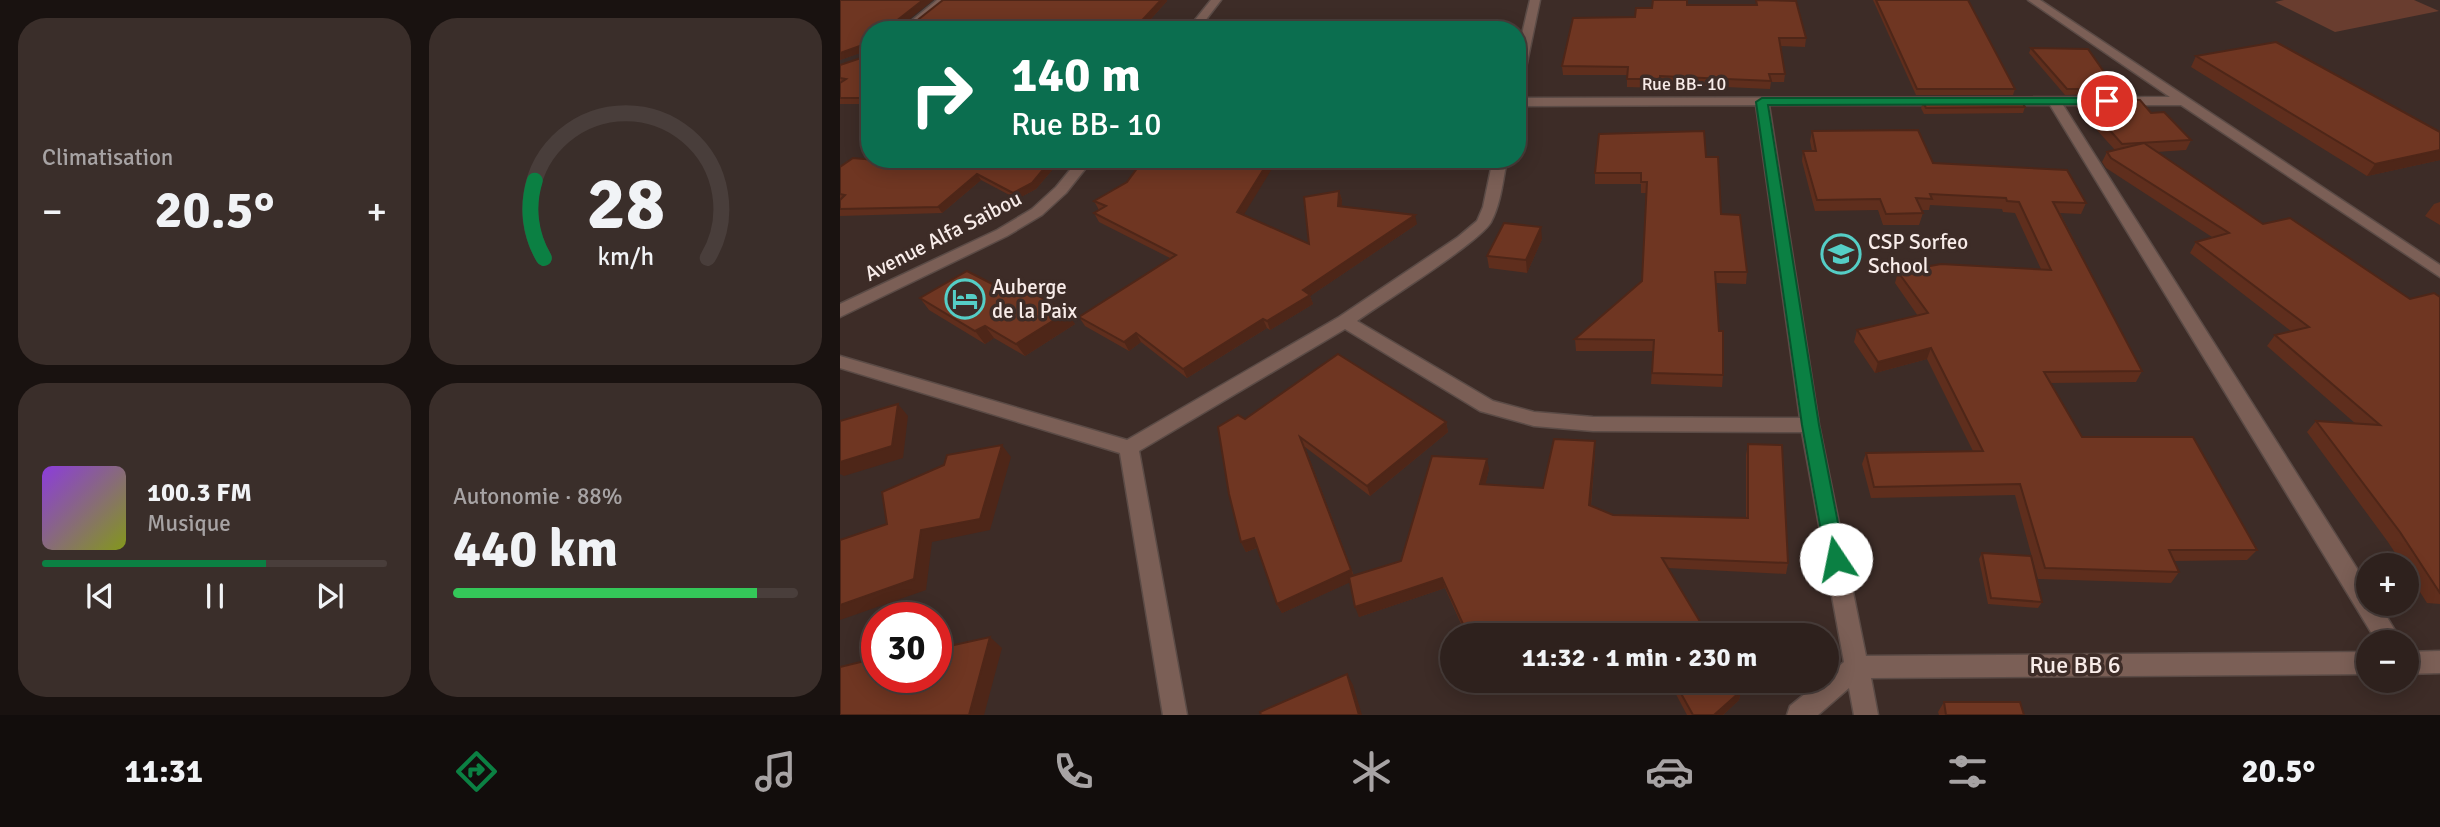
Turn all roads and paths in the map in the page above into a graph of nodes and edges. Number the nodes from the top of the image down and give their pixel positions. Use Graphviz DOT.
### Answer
graph roads {
  1 [pos="944,0"];
  2 [pos="1216,0"];
  3 [pos="1535,0"];
  4 [pos="2033,0"];
  5 [pos="917,21"];
  6 [pos="1199,21"];
  7 [pos="1526,41"];
  8 [pos="2054,101"];
  9 [pos="2186,101"];
  10 [pos="1526,102"];
  11 [pos="1762,102"];
  12 [pos="1079,168"];
  13 [pos="1498,168"];
  14 [pos="2440,272"];
  15 [pos="840,311"];
  16 [pos="1345,321"];
  17 [pos="840,362"];
  18 [pos="1810,425"];
  19 [pos="1129,448"];
  20 [pos="2383,630"];
  21 [pos="2440,662"];
  22 [pos="2356,663"];
  23 [pos="2419,663"];
  24 [pos="1856,667"];
  25 [pos="1175,715"];
  26 [pos="1799,715"];
  27 [pos="1866,715"];
  1 -- 5 [label="street"];
  2 -- 6 [label="street"];
  3 -- 7 [label="street"];
  4 -- 9 [label="street"];
  8 -- 9 [label="street, Rue BB- 10"];
  8 -- 11 [label="street, Rue BB- 10"];
  8 -- 20 [label="street"];
  9 -- 14 [label="street"];
  10 -- 11 [label="street, Rue BB- 10"];
  11 -- 18 [label="street"];
  12 -- 15 [label="street, Avenue Alfa Saibou"];
  13 -- 16 [label="street"];
  16 -- 18 [label="street"];
  16 -- 19 [label="street"];
  17 -- 19 [label="street"];
  18 -- 24 [label="street"];
  19 -- 25 [label="street"];
  21 -- 23 [label="street"];
  22 -- 24 [label="street, Rue BB 6"];
  24 -- 26 [label="street"];
  24 -- 27 [label="street"];
}
